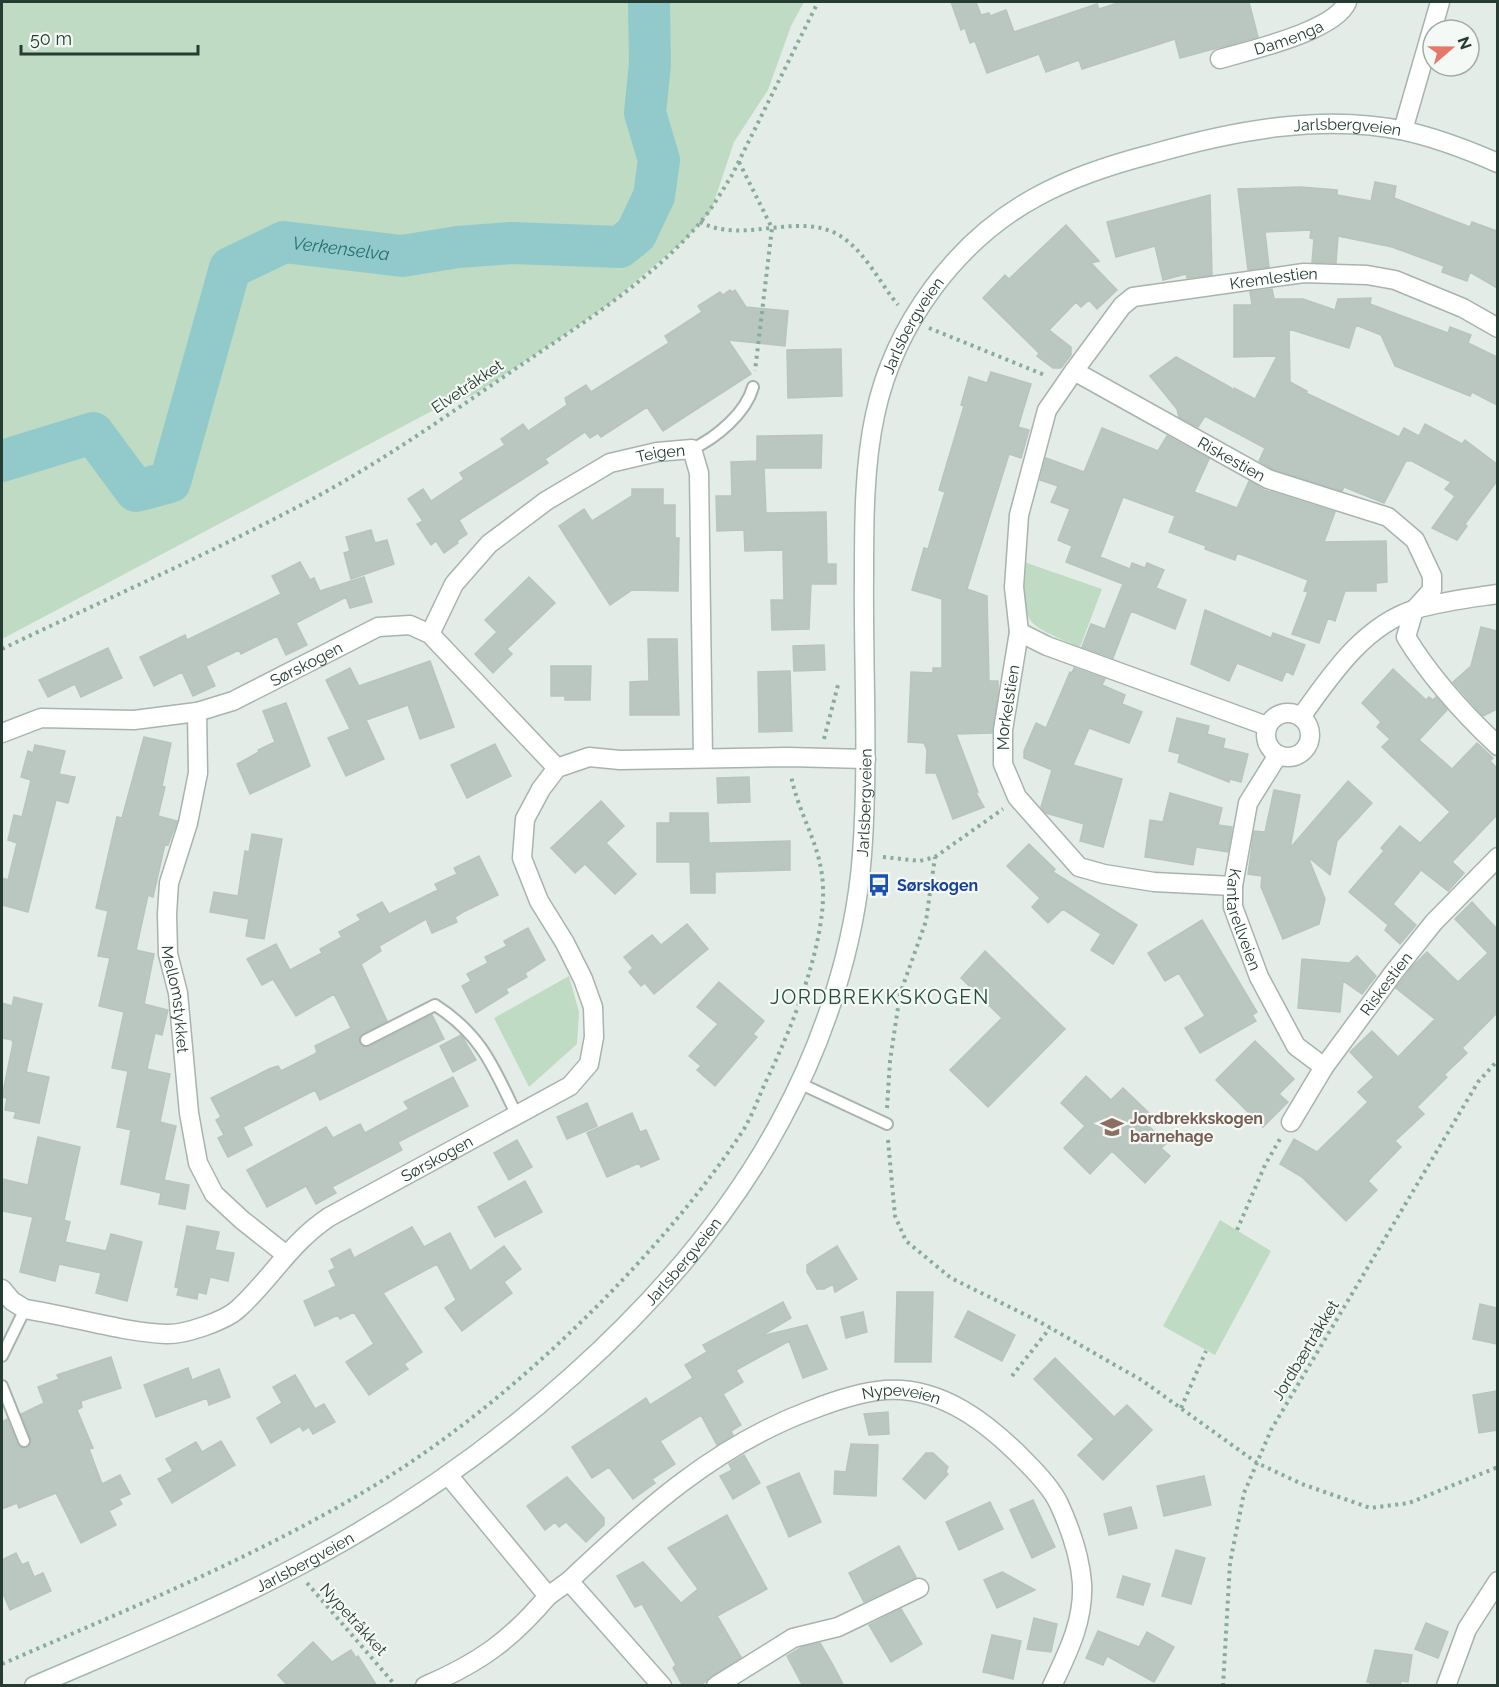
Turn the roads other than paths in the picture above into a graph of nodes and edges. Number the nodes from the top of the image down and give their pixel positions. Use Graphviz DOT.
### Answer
graph roads {
  1 [pos="1347,2"];
  2 [pos="1440,2"];
  3 [pos="1220,59"];
  4 [pos="1404,130"];
  5 [pos="1497,163"];
  6 [pos="1497,328"];
  7 [pos="1069,377"];
  8 [pos="753,387"];
  9 [pos="692,449"];
  10 [pos="1497,594"];
  11 [pos="1414,610"];
  12 [pos="1019,632"];
  13 [pos="430,634"];
  14 [pos="197,712"];
  15 [pos="1301,717"];
  16 [pos="1267,726"];
  17 [pos="2,733"];
  18 [pos="1497,746"];
  19 [pos="1278,755"];
  20 [pos="703,758"];
  21 [pos="866,759"];
  22 [pos="557,768"];
  23 [pos="1497,856"];
  24 [pos="1233,886"];
  25 [pos="366,1040"];
  26 [pos="1324,1067"];
  27 [pos="799,1083"];
  28 [pos="517,1116"];
  29 [pos="1291,1122"];
  30 [pos="887,1124"];
  31 [pos="285,1254"];
  32 [pos="2,1289"];
  33 [pos="25,1309"];
  34 [pos="2,1356"];
  35 [pos="2,1386"];
  36 [pos="24,1441"];
  37 [pos="448,1475"];
  38 [pos="568,1581"];
  39 [pos="1497,1581"];
  40 [pos="919,1588"];
  41 [pos="548,1596"];
  42 [pos="34,1686"];
  43 [pos="426,1686"];
  44 [pos="662,1686"];
  45 [pos="716,1686"];
  46 [pos="1052,1686"];
  47 [pos="1446,1686"];
  1 -- 3 [label="street, Damenga"];
  2 -- 4 [label="street, Jarlsbergveien"];
  4 -- 5 [label="street"];
  4 -- 21 [label="street, Jarlsbergveien"];
  6 -- 7 [label="street, Kremlestien"];
  7 -- 11 [label="street, Riskestien"];
  7 -- 12 [label="street"];
  8 -- 9 [label="lane"];
  9 -- 13 [label="street, Teigen"];
  9 -- 20 [label="street, Teigen"];
  10 -- 11 [label="street"];
  11 -- 15 [label="street"];
  11 -- 18 [label="street, Riskestien"];
  12 -- 16 [label="street"];
  12 -- 24 [label="street, Morkelstien"];
  13 -- 14 [label="street, Sørskogen"];
  13 -- 22 [label="street, Sørskogen"];
  14 -- 17 [label="street, Sørskogen"];
  14 -- 31 [label="street, Mellomstykket"];
  15 -- 16 [label="street"];
  15 -- 19 [label="street"];
  16 -- 19 [label="street"];
  19 -- 24 [label="street, Kantarellveien"];
  20 -- 21 [label="street"];
  20 -- 22 [label="street"];
  21 -- 27 [label="street, Jarlsbergveien"];
  22 -- 28 [label="street, Sørskogen"];
  23 -- 26 [label="street, Riskestien"];
  24 -- 26 [label="street, Kantarellveien"];
  25 -- 28 [label="lane"];
  26 -- 29 [label="street, Riskestien"];
  27 -- 30 [label="lane"];
  27 -- 37 [label="street, Jarlsbergveien"];
  28 -- 31 [label="street, Sørskogen"];
  31 -- 33 [label="street, Sørskogen"];
  32 -- 33 [label="street"];
  33 -- 34 [label="lane"];
  35 -- 36 [label="lane"];
  37 -- 41 [label="street"];
  37 -- 42 [label="street, Jarlsbergveien"];
  38 -- 41 [label="street, Nypeveien"];
  38 -- 44 [label="street"];
  38 -- 46 [label="street, Nypeveien"];
  39 -- 47 [label="street"];
  40 -- 45 [label="street"];
  41 -- 43 [label="street, Nypeveien"];
}
